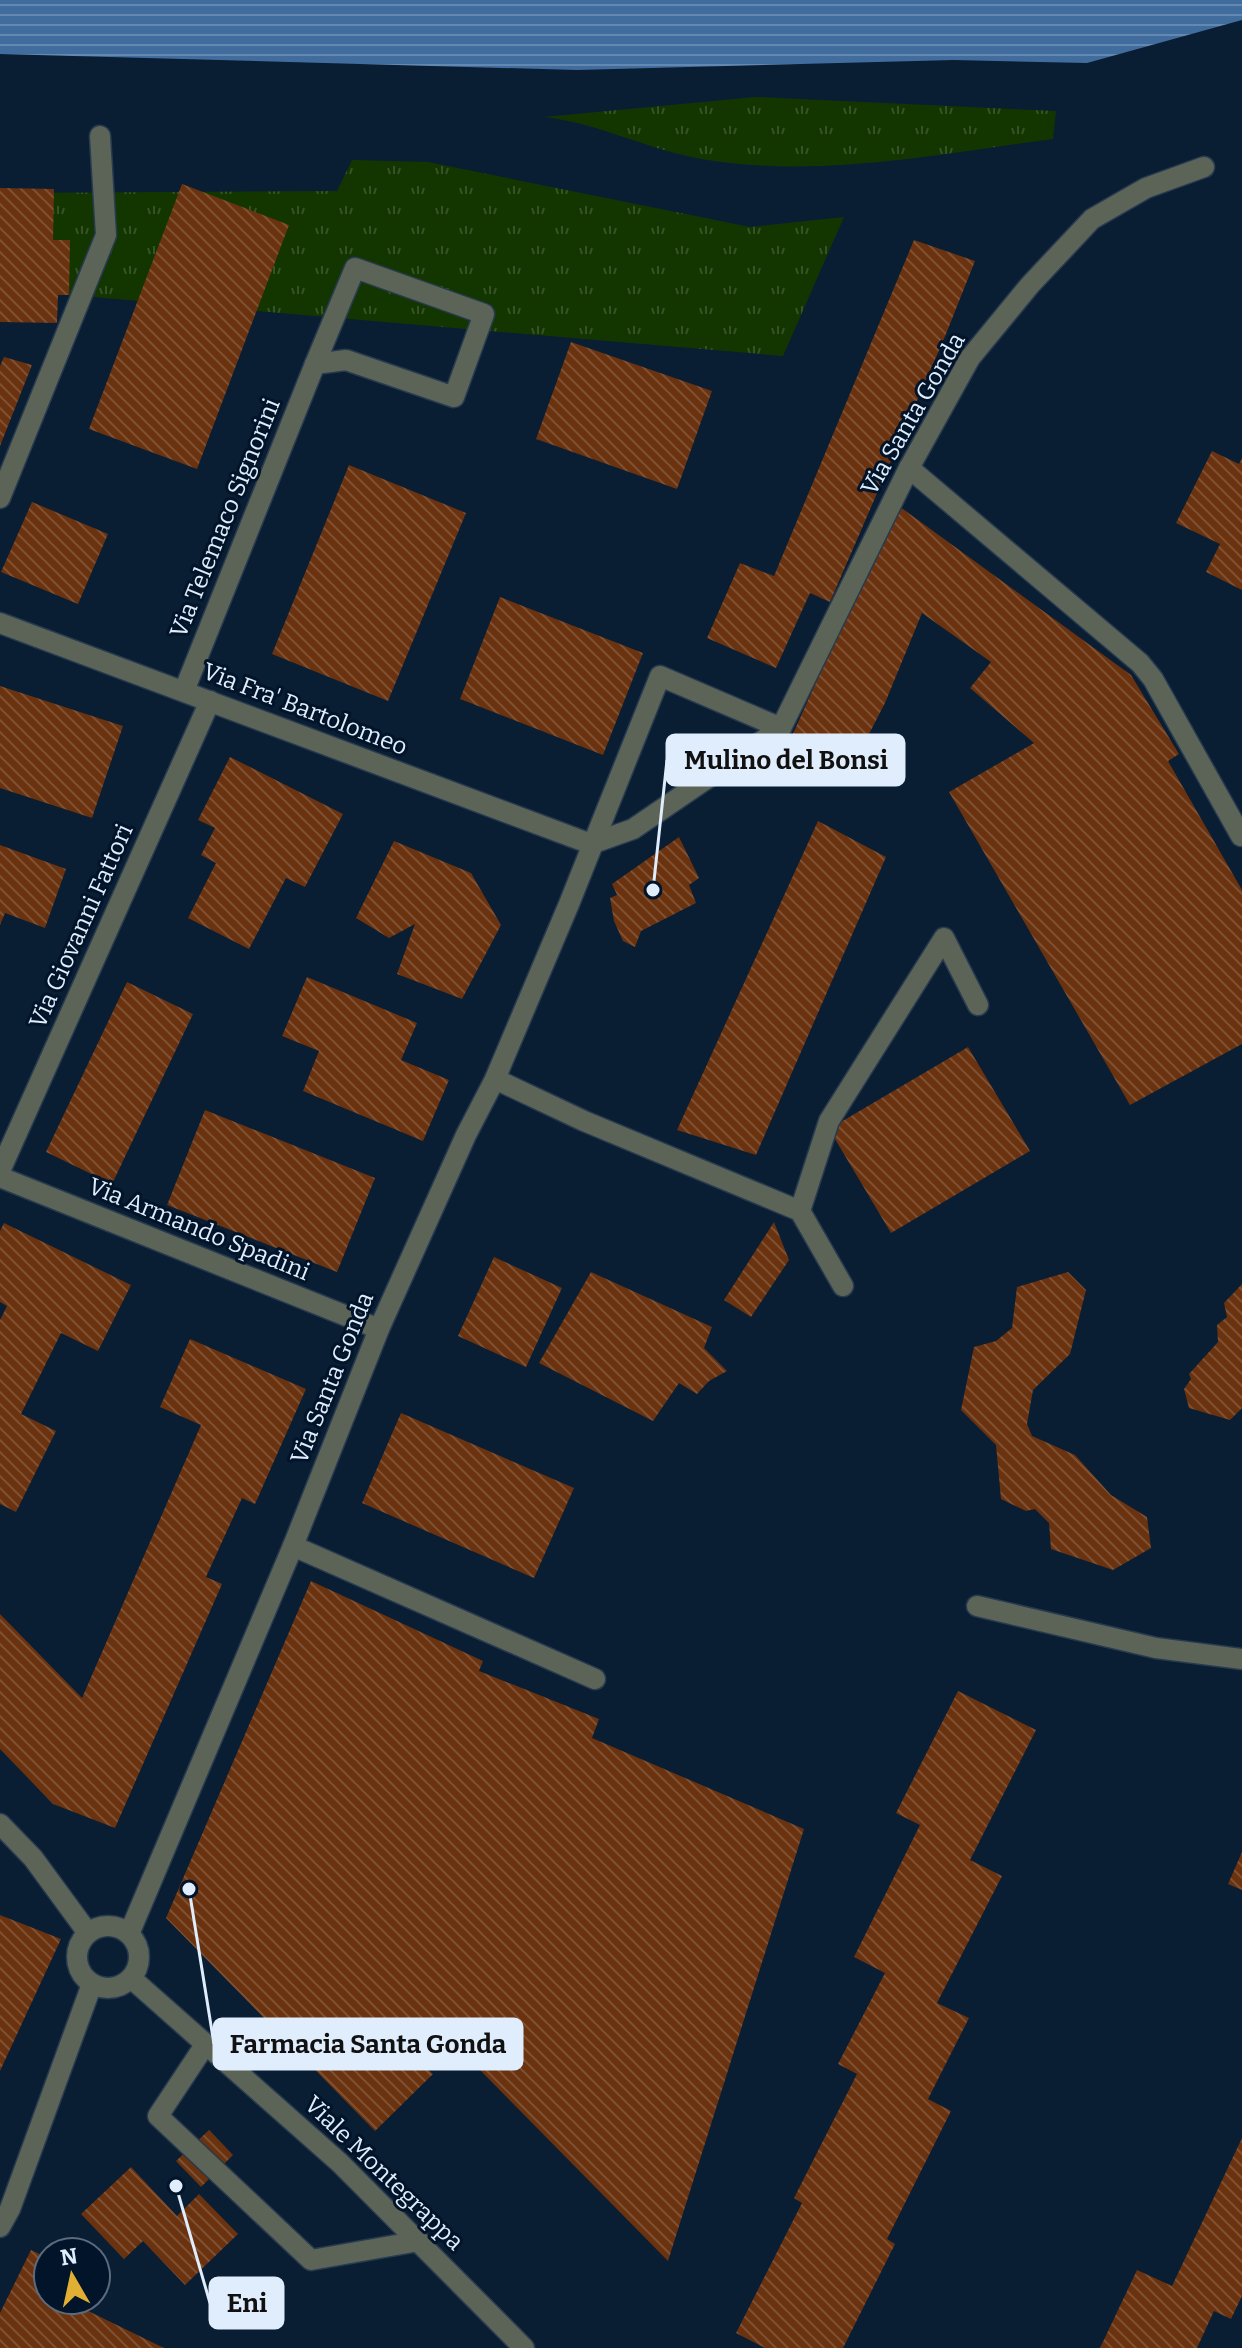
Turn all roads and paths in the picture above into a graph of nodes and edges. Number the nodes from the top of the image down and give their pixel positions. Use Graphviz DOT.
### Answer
graph roads {
  1 [pos="100,136"];
  2 [pos="1204,167"];
  3 [pos="315,364"];
  4 [pos="909,468"];
  5 [pos="0,498"];
  6 [pos="0,623"];
  7 [pos="184,691"];
  8 [pos="210,701"];
  9 [pos="781,728"];
  10 [pos="1241,836"];
  11 [pos="591,844"];
  12 [pos="978,1005"];
  13 [pos="495,1079"];
  14 [pos="0,1174"];
  15 [pos="800,1211"];
  16 [pos="843,1286"];
  17 [pos="379,1329"];
  18 [pos="293,1546"];
  19 [pos="977,1606"];
  20 [pos="1242,1659"];
  21 [pos="595,1679"];
  22 [pos="0,1824"];
  23 [pos="88,1933"];
  24 [pos="129,1934"];
  25 [pos="131,1978"];
  26 [pos="92,1984"];
  27 [pos="205,2045"];
  28 [pos="3,2213"];
  29 [pos="419,2241"];
  30 [pos="524,2348"];
  1 -- 5 [label="street"];
  2 -- 4 [label="street, Via Santa Gonda"];
  3 -- 3 [label="street, Via Telemaco Signorini"];
  3 -- 7 [label="street, Via Telemaco Signorini"];
  4 -- 9 [label="street, Via Santa Gonda"];
  4 -- 10 [label="street"];
  6 -- 7 [label="street, Via Fra' Bartolomeo"];
  7 -- 8 [label="street, Via Fra' Bartolomeo"];
  8 -- 11 [label="street, Via Fra' Bartolomeo"];
  8 -- 14 [label="street, Via Giovanni Fattori"];
  9 -- 11 [label="street, Via Santa Gonda"];
  9 -- 11 [label="street, Via Santa Gonda"];
  11 -- 13 [label="street, Via Santa Gonda"];
  12 -- 15 [label="street"];
  13 -- 15 [label="street"];
  13 -- 17 [label="street, Via Santa Gonda"];
  14 -- 17 [label="street, Via Armando Spadini"];
  15 -- 16 [label="street"];
  17 -- 18 [label="street, Via Santa Gonda"];
  18 -- 21 [label="street"];
  18 -- 24 [label="street, Via Santa Gonda"];
  19 -- 20 [label="street"];
  22 -- 23 [label="street"];
  23 -- 24 [label="street"];
  23 -- 26 [label="street"];
  24 -- 25 [label="street"];
  25 -- 26 [label="street"];
  25 -- 27 [label="street, Viale Montegrappa"];
  26 -- 28 [label="street"];
  27 -- 29 [label="street, Viale Montegrappa"];
  27 -- 29 [label="street"];
  29 -- 30 [label="street, Viale Montegrappa"];
}
